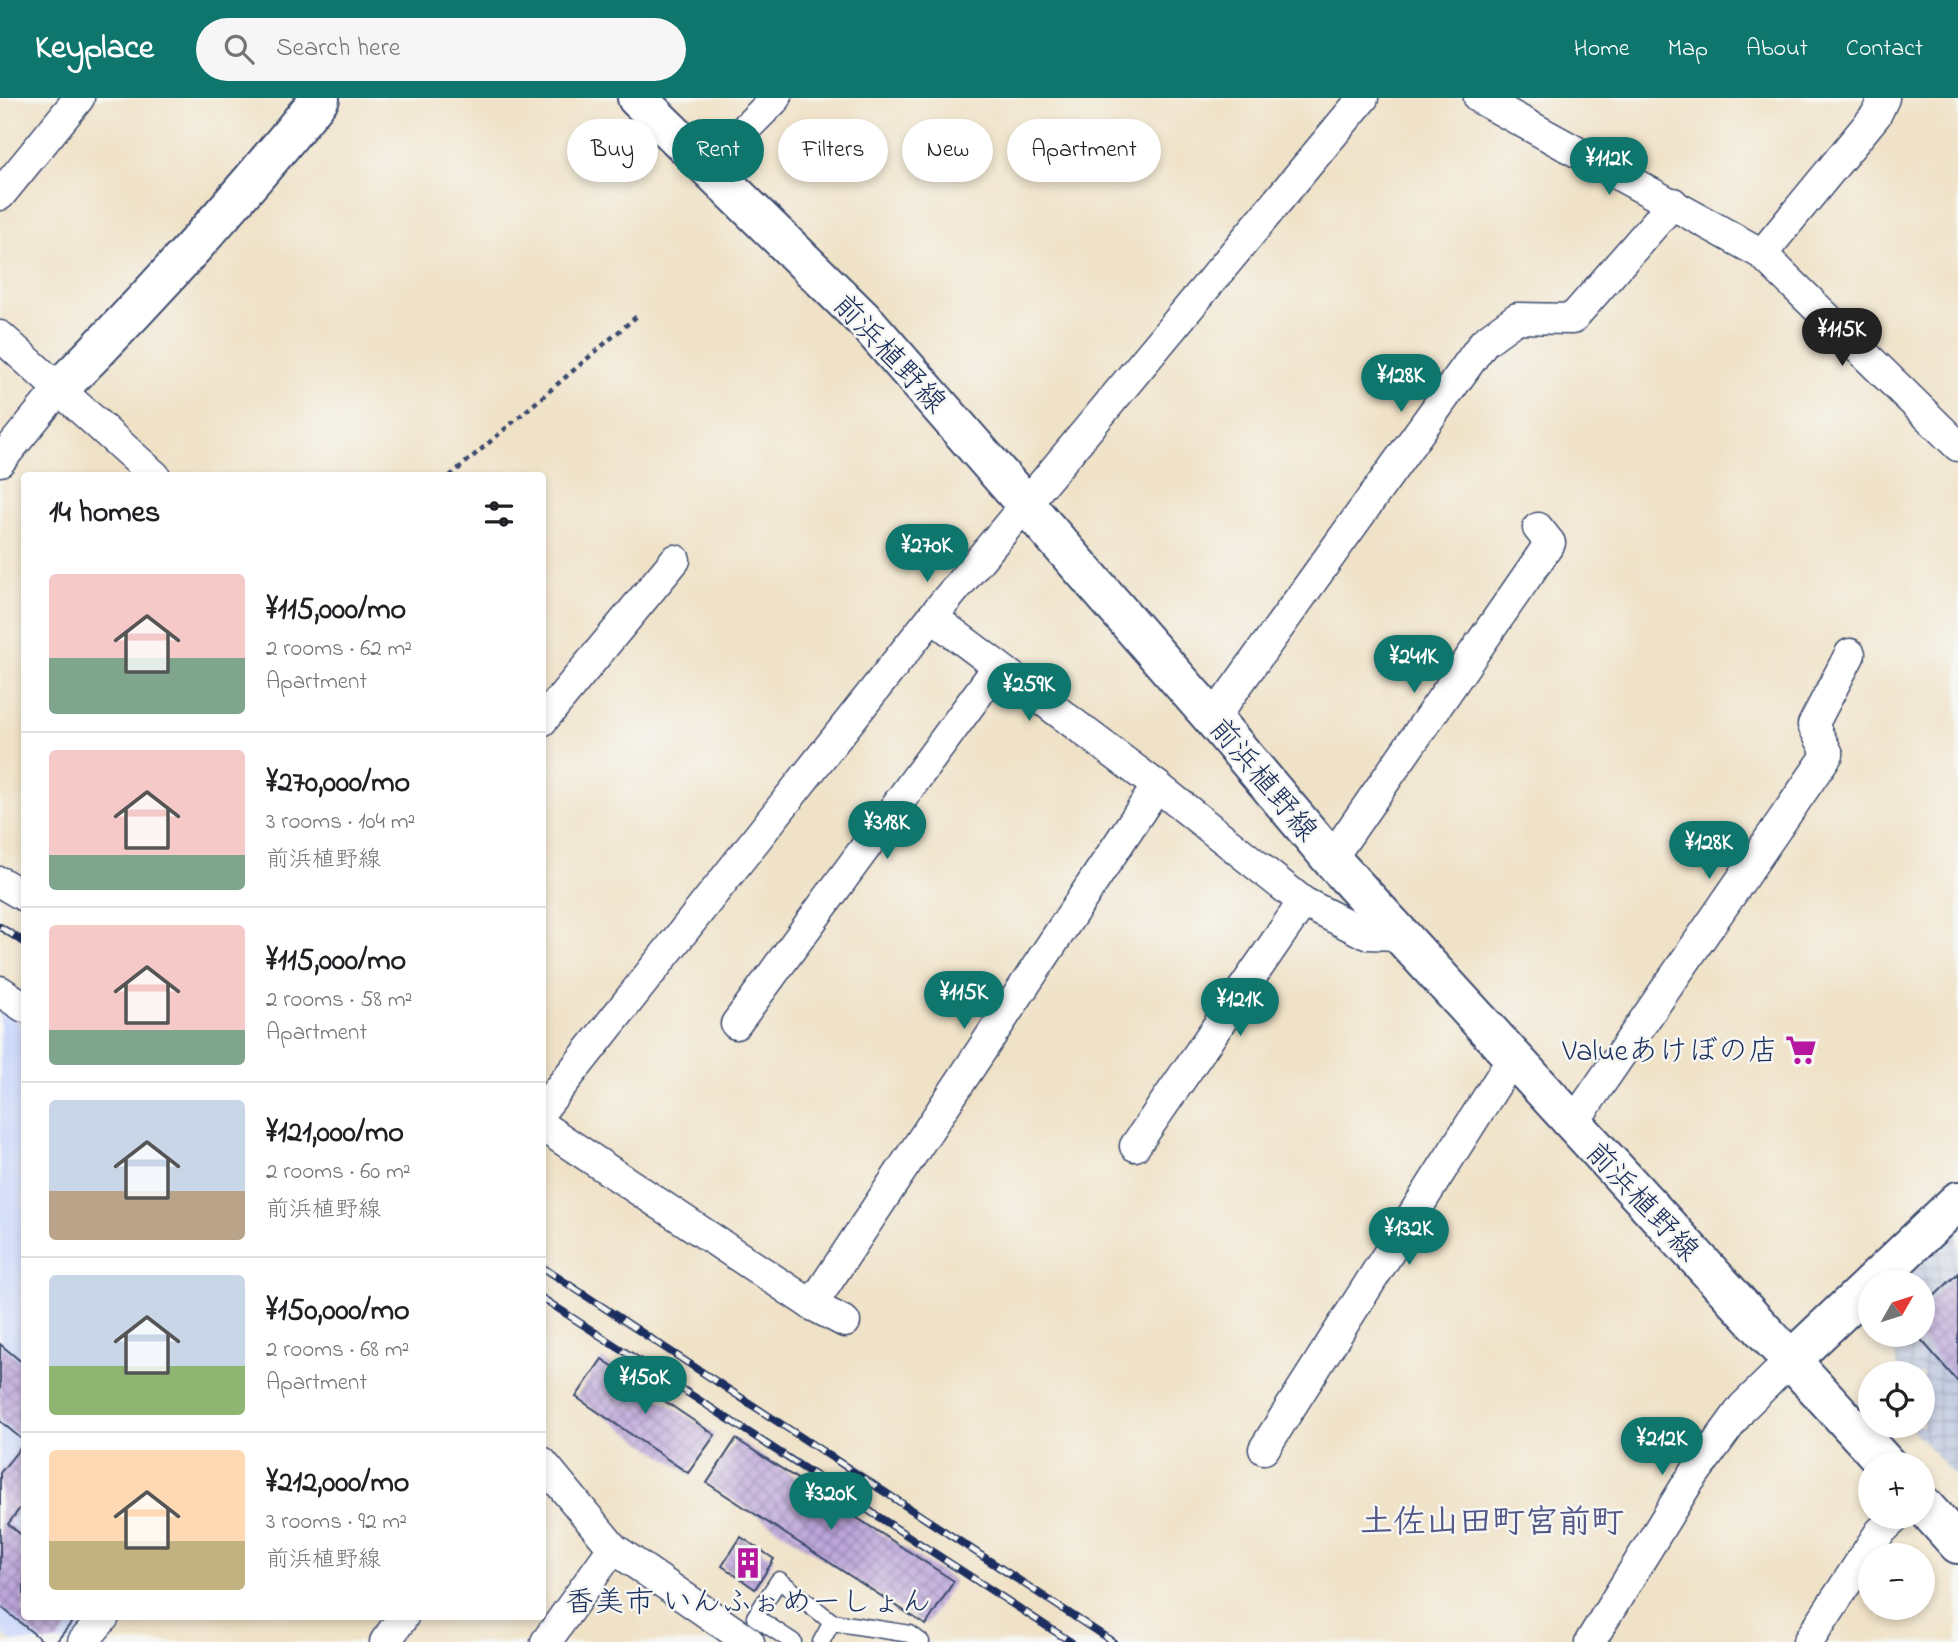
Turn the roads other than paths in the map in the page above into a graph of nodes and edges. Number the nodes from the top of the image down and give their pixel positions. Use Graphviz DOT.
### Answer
graph roads {
  1 [pos="79,98"];
  2 [pos="320,98"];
  3 [pos="637,98"];
  4 [pos="776,98"];
  5 [pos="1363,98"];
  6 [pos="1479,98"];
  7 [pos="1884,98"];
  8 [pos="755,119"];
  9 [pos="672,132"];
  10 [pos="724,182"];
  11 [pos="0,195"];
  12 [pos="1673,203"];
  13 [pos="1762,254"];
  14 [pos="0,336"];
  15 [pos="58,390"];
  16 [pos="1958,446"];
  17 [pos="0,461"];
  18 [pos="150,472"];
  19 [pos="1027,504"];
  20 [pos="1538,528"];
  21 [pos="675,560"];
  22 [pos="932,617"];
  23 [pos="1850,654"];
  24 [pos="998,668"];
  25 [pos="546,716"];
  26 [pos="1213,719"];
  27 [pos="1157,786"];
  28 [pos="1331,859"];
  29 [pos="0,882"];
  30 [pos="21,894"];
  31 [pos="1303,902"];
  32 [pos="1402,935"];
  33 [pos="0,991"];
  34 [pos="21,1005"];
  35 [pos="736,1024"];
  36 [pos="1512,1059"];
  37 [pos="546,1105"];
  38 [pos="1572,1125"];
  39 [pos="546,1129"];
  40 [pos="1135,1146"];
  41 [pos="1958,1200"];
  42 [pos="1885,1270"];
  43 [pos="1858,1296"];
  44 [pos="812,1305"];
  45 [pos="845,1322"];
  46 [pos="1792,1359"];
  47 [pos="1264,1449"];
  48 [pos="1875,1452"];
  49 [pos="546,1467"];
  50 [pos="1935,1519"];
  51 [pos="1883,1529"];
  52 [pos="1958,1545"];
  53 [pos="613,1548"];
  54 [pos="101,1620"];
  55 [pos="401,1620"];
  56 [pos="832,1622"];
  57 [pos="83,1642"];
  58 [pos="385,1642"];
  59 [pos="546,1642"];
  60 [pos="749,1642"];
  61 [pos="793,1642"];
  62 [pos="821,1642"];
  63 [pos="921,1642"];
  64 [pos="1590,1642"];
  65 [pos="1808,1642"];
  1 -- 11 [label="street"];
  2 -- 15 [label="main road"];
  3 -- 9 [label="main road, 前浜植野線"];
  4 -- 8 [label="street"];
  5 -- 19 [label="street"];
  6 -- 12 [label="street"];
  7 -- 13 [label="street"];
  10 -- 19 [label="main road, 前浜植野線"];
  12 -- 13 [label="street"];
  12 -- 26 [label="street"];
  13 -- 16 [label="street"];
  14 -- 15 [label="street"];
  15 -- 17 [label="street"];
  15 -- 18 [label="street"];
  19 -- 22 [label="street"];
  19 -- 26 [label="main road, 前浜植野線"];
  20 -- 28 [label="street"];
  21 -- 25 [label="street"];
  22 -- 24 [label="street"];
  22 -- 37 [label="street"];
  23 -- 38 [label="street"];
  24 -- 27 [label="street"];
  24 -- 35 [label="street"];
  26 -- 28 [label="main road, 前浜植野線"];
  27 -- 31 [label="street"];
  27 -- 44 [label="street"];
  28 -- 32 [label="main road, 前浜植野線"];
  29 -- 30 [label="street"];
  31 -- 32 [label="street"];
  31 -- 40 [label="street"];
  32 -- 36 [label="main road, 前浜植野線"];
  33 -- 34 [label="street"];
  36 -- 38 [label="main road, 前浜植野線"];
  36 -- 47 [label="street"];
  38 -- 46 [label="main road, 前浜植野線"];
  39 -- 44 [label="street"];
  41 -- 42 [label="main road"];
  43 -- 46 [label="main road"];
  44 -- 45 [label="street"];
  46 -- 48 [label="main road, 前浜植野線"];
  46 -- 64 [label="street"];
  49 -- 53 [label="street"];
  50 -- 52 [label="main road"];
  51 -- 65 [label="street"];
  53 -- 59 [label="street"];
  53 -- 60 [label="street"];
  54 -- 57 [label="street"];
  55 -- 58 [label="street"];
  56 -- 61 [label="lane"];
  56 -- 62 [label="lane"];
  56 -- 63 [label="lane"];
}
